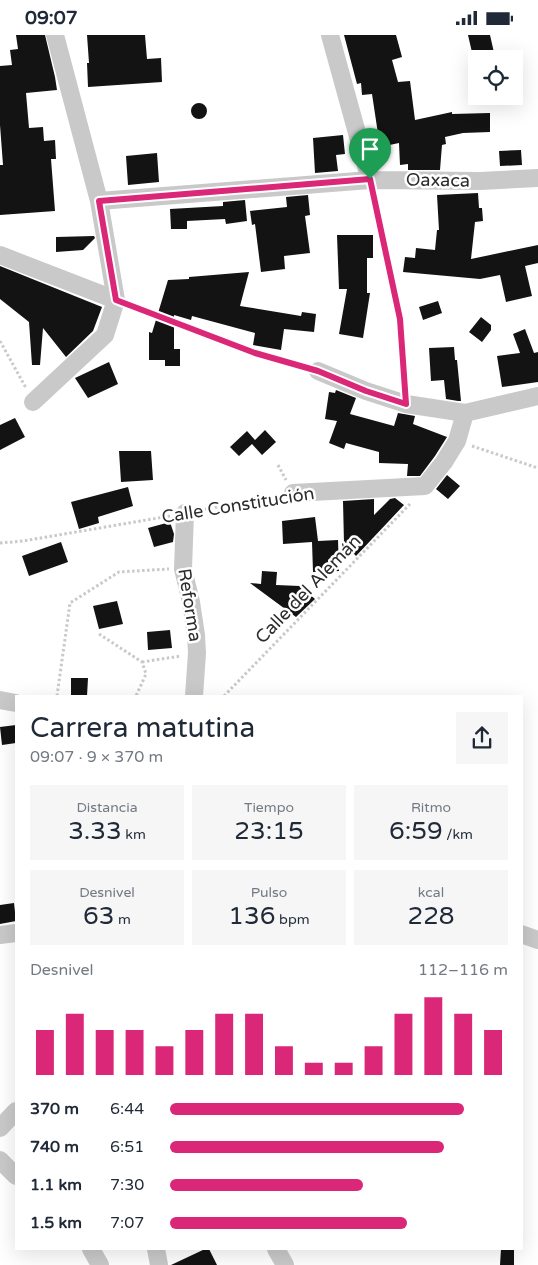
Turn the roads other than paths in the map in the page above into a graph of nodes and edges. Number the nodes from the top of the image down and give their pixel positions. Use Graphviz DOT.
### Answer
graph roads {
  1 [pos="55,35"];
  2 [pos="330,35"];
  3 [pos="370,179"];
  4 [pos="538,179"];
  5 [pos="99,201"];
  6 [pos="0,255"];
  7 [pos="116,300"];
  8 [pos="318,371"];
  9 [pos="538,396"];
  10 [pos="33,402"];
  11 [pos="465,413"];
  12 [pos="293,493"];
  13 [pos="184,513"];
  14 [pos="194,695"];
  15 [pos="0,700"];
  16 [pos="15,703"];
  17 [pos="15,933"];
  18 [pos="523,934"];
  19 [pos="0,935"];
  20 [pos="538,940"];
  21 [pos="15,1112"];
  22 [pos="0,1128"];
  23 [pos="0,1160"];
  24 [pos="15,1175"];
  25 [pos="92,1250"];
  26 [pos="156,1250"];
  27 [pos="277,1250"];
  28 [pos="100,1265"];
  29 [pos="159,1265"];
  30 [pos="285,1265"];
  1 -- 5 [label="street"];
  2 -- 3 [label="street"];
  3 -- 4 [label="street, Oaxaca"];
  3 -- 5 [label="street, Oaxaca"];
  5 -- 7 [label="street"];
  6 -- 7 [label="street"];
  7 -- 10 [label="street"];
  8 -- 11 [label="street"];
  9 -- 11 [label="street"];
  11 -- 12 [label="street, Calle Constitución"];
  13 -- 14 [label="street, Reforma"];
  15 -- 16 [label="street"];
  17 -- 19 [label="street"];
  18 -- 20 [label="street"];
  21 -- 22 [label="street"];
  23 -- 24 [label="street"];
  25 -- 28 [label="street"];
  26 -- 29 [label="street"];
  27 -- 30 [label="street"];
}
